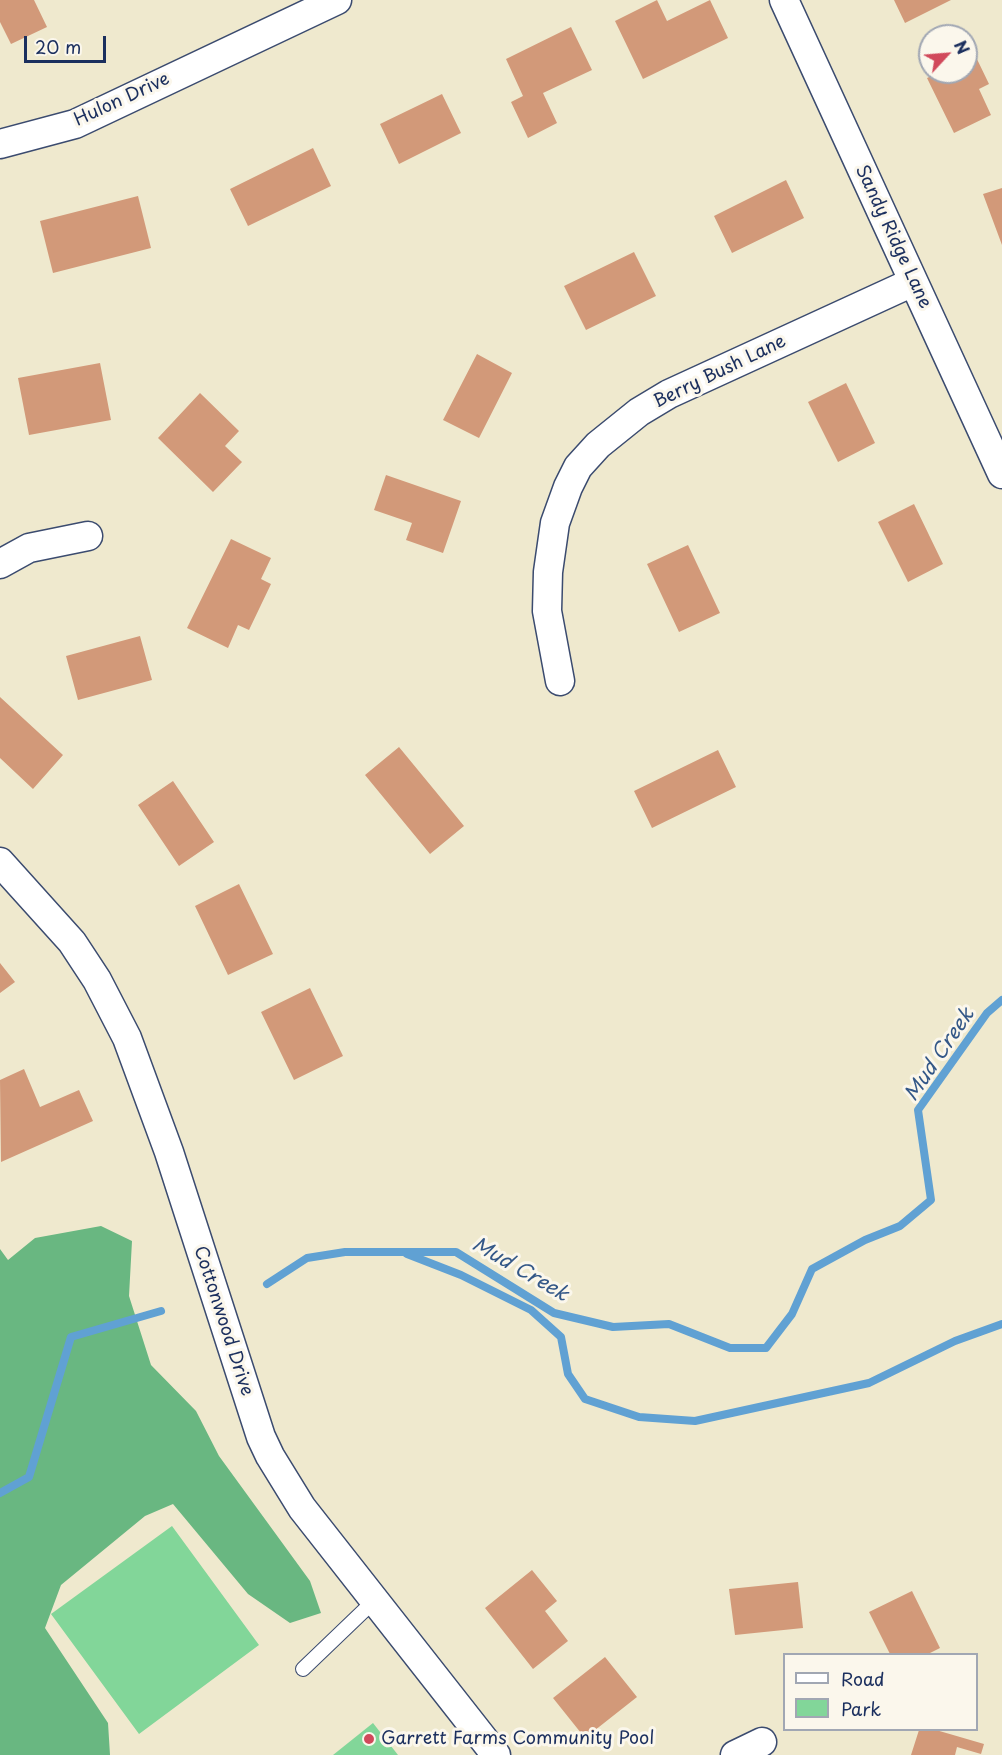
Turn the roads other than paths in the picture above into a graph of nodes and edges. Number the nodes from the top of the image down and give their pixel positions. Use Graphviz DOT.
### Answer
graph roads {
  1 [pos="338,0"];
  2 [pos="784,0"];
  3 [pos="0,144"];
  4 [pos="913,282"];
  5 [pos="1002,474"];
  6 [pos="88,536"];
  7 [pos="0,564"];
  8 [pos="560,681"];
  9 [pos="0,862"];
  10 [pos="375,1600"];
  11 [pos="303,1669"];
  12 [pos="762,1742"];
  13 [pos="496,1755"];
  14 [pos="735,1755"];
  1 -- 3 [label="street, Hulon Drive"];
  2 -- 4 [label="street, Sandy Ridge Lane"];
  4 -- 5 [label="street, Sandy Ridge Lane"];
  4 -- 8 [label="street, Berry Bush Lane"];
  6 -- 7 [label="street"];
  9 -- 10 [label="street, Cottonwood Drive"];
  10 -- 11 [label="lane"];
  10 -- 13 [label="street, Cottonwood Drive"];
  12 -- 14 [label="street"];
}
